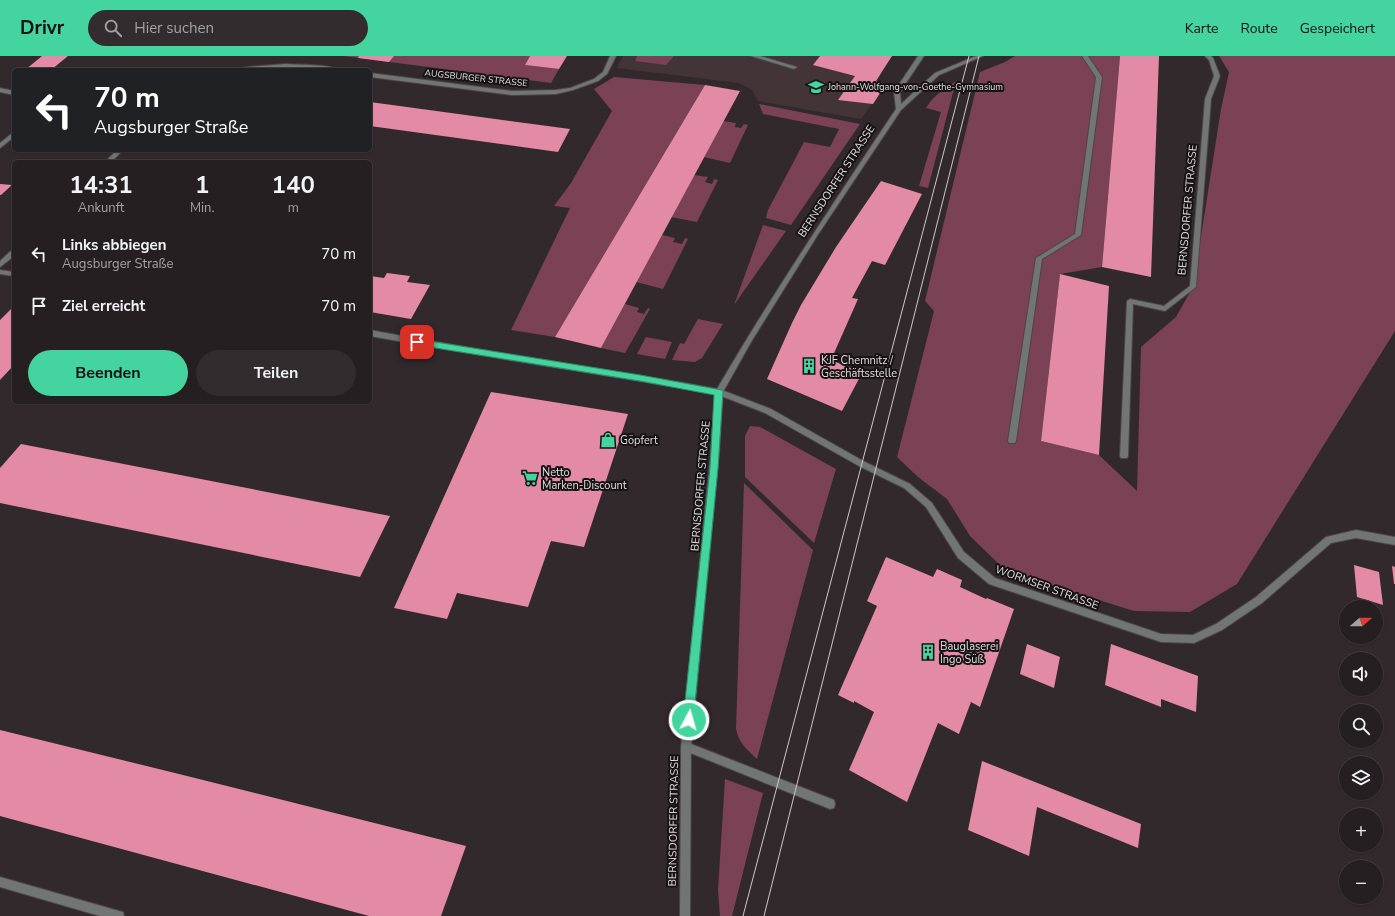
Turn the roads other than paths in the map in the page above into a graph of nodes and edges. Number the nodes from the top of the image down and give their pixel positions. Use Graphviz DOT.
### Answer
graph roads {
  1 [pos="614,56"];
  2 [pos="754,56"];
  3 [pos="921,56"];
  4 [pos="980,56"];
  5 [pos="1085,56"];
  6 [pos="1208,56"];
  7 [pos="794,67"];
  8 [pos="249,68"];
  9 [pos="321,68"];
  10 [pos="372,74"];
  11 [pos="0,90"];
  12 [pos="12,93"];
  13 [pos="899,109"];
  14 [pos="12,136"];
  15 [pos="0,146"];
  16 [pos="118,152"];
  17 [pos="110,160"];
  18 [pos="12,254"];
  19 [pos="0,265"];
  20 [pos="0,272"];
  21 [pos="12,274"];
  22 [pos="372,333"];
  23 [pos="719,392"];
  24 [pos="1012,441"];
  25 [pos="1124,456"];
  26 [pos="1395,541"];
  27 [pos="686,747"];
  28 [pos="830,804"];
  29 [pos="0,882"];
  30 [pos="119,916"];
  31 [pos="685,916"];
  1 -- 10 [label="street, AUGSBURGER STRASSE"];
  2 -- 7 [label="street"];
  3 -- 13 [label="street"];
  4 -- 13 [label="street, BERNSDORFER STRASSE"];
  5 -- 24 [label="street"];
  6 -- 25 [label="street, BERNSDORFER STRASSE"];
  8 -- 9 [label="street"];
  11 -- 12 [label="street"];
  13 -- 23 [label="street, BERNSDORFER STRASSE"];
  14 -- 15 [label="street"];
  16 -- 17 [label="street"];
  18 -- 19 [label="street"];
  20 -- 21 [label="street"];
  22 -- 23 [label="street"];
  23 -- 26 [label="street, WORMSER STRASSE"];
  23 -- 27 [label="street, BERNSDORFER STRASSE"];
  27 -- 28 [label="street"];
  27 -- 31 [label="street, BERNSDORFER STRASSE"];
  29 -- 30 [label="street"];
}
